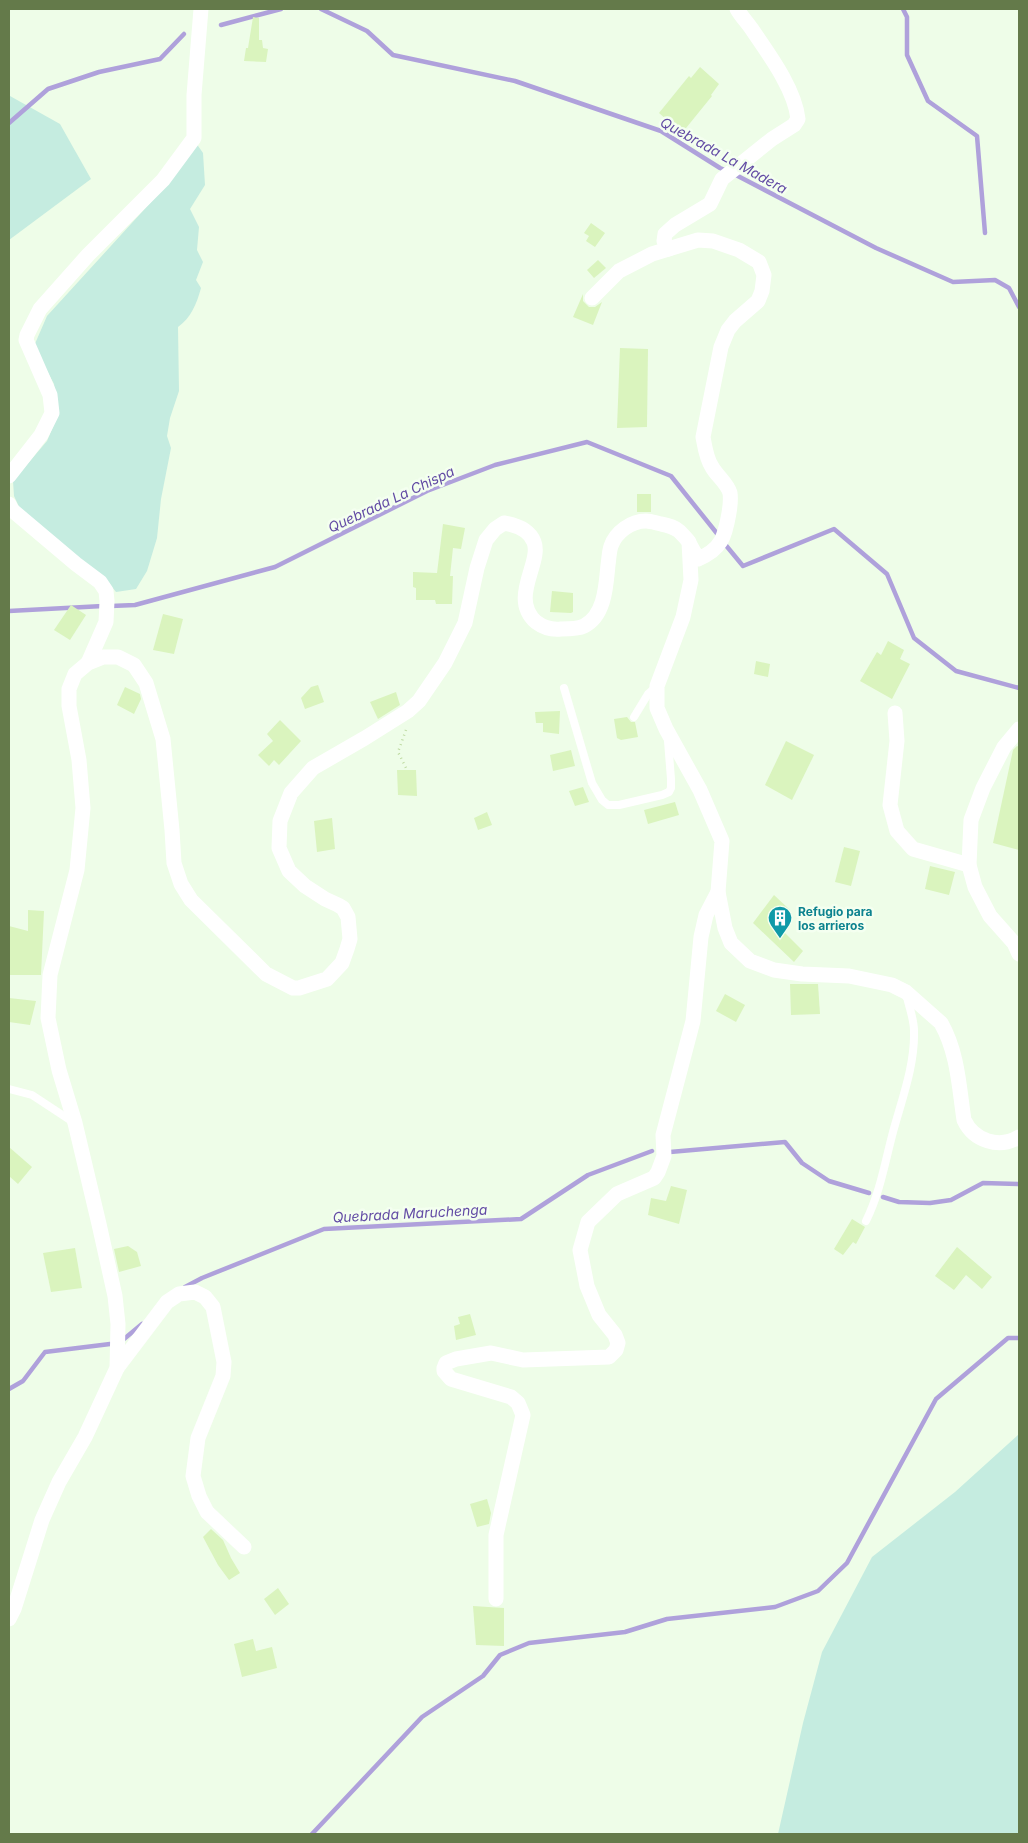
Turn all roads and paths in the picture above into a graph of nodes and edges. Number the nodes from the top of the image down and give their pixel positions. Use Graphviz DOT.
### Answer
graph roads {
  1 [pos="201,9"];
  2 [pos="737,9"];
  3 [pos="670,248"];
  4 [pos="592,298"];
  5 [pos="9,476"];
  6 [pos="9,504"];
  7 [pos="689,542"];
  8 [pos="88,663"];
  9 [pos="657,686"];
  10 [pos="564,688"];
  11 [pos="414,706"];
  12 [pos="894,713"];
  13 [pos="634,717"];
  14 [pos="666,729"];
  15 [pos="1019,729"];
  16 [pos="407,770"];
  17 [pos="969,866"];
  18 [pos="718,892"];
  19 [pos="1019,954"];
  20 [pos="906,992"];
  21 [pos="9,1089"];
  22 [pos="75,1123"];
  23 [pos="1019,1137"];
  24 [pos="866,1221"];
  25 [pos="117,1368"];
  26 [pos="244,1547"];
  27 [pos="496,1600"];
  28 [pos="9,1619"];
  1 -- 5 [label="street"];
  2 -- 3 [label="street"];
  3 -- 4 [label="street"];
  3 -- 7 [label="street"];
  6 -- 8 [label="street"];
  7 -- 9 [label="street"];
  7 -- 11 [label="street"];
  8 -- 11 [label="street"];
  8 -- 22 [label="street"];
  9 -- 13 [label="lane"];
  9 -- 14 [label="street"];
  10 -- 14 [label="lane"];
  11 -- 16 [label="path"];
  12 -- 17 [label="street"];
  14 -- 18 [label="street"];
  15 -- 17 [label="street"];
  17 -- 19 [label="street"];
  18 -- 20 [label="street"];
  18 -- 27 [label="street"];
  20 -- 23 [label="street"];
  20 -- 24 [label="lane"];
  21 -- 22 [label="lane"];
  22 -- 25 [label="street"];
  25 -- 26 [label="street"];
  25 -- 28 [label="street"];
}
